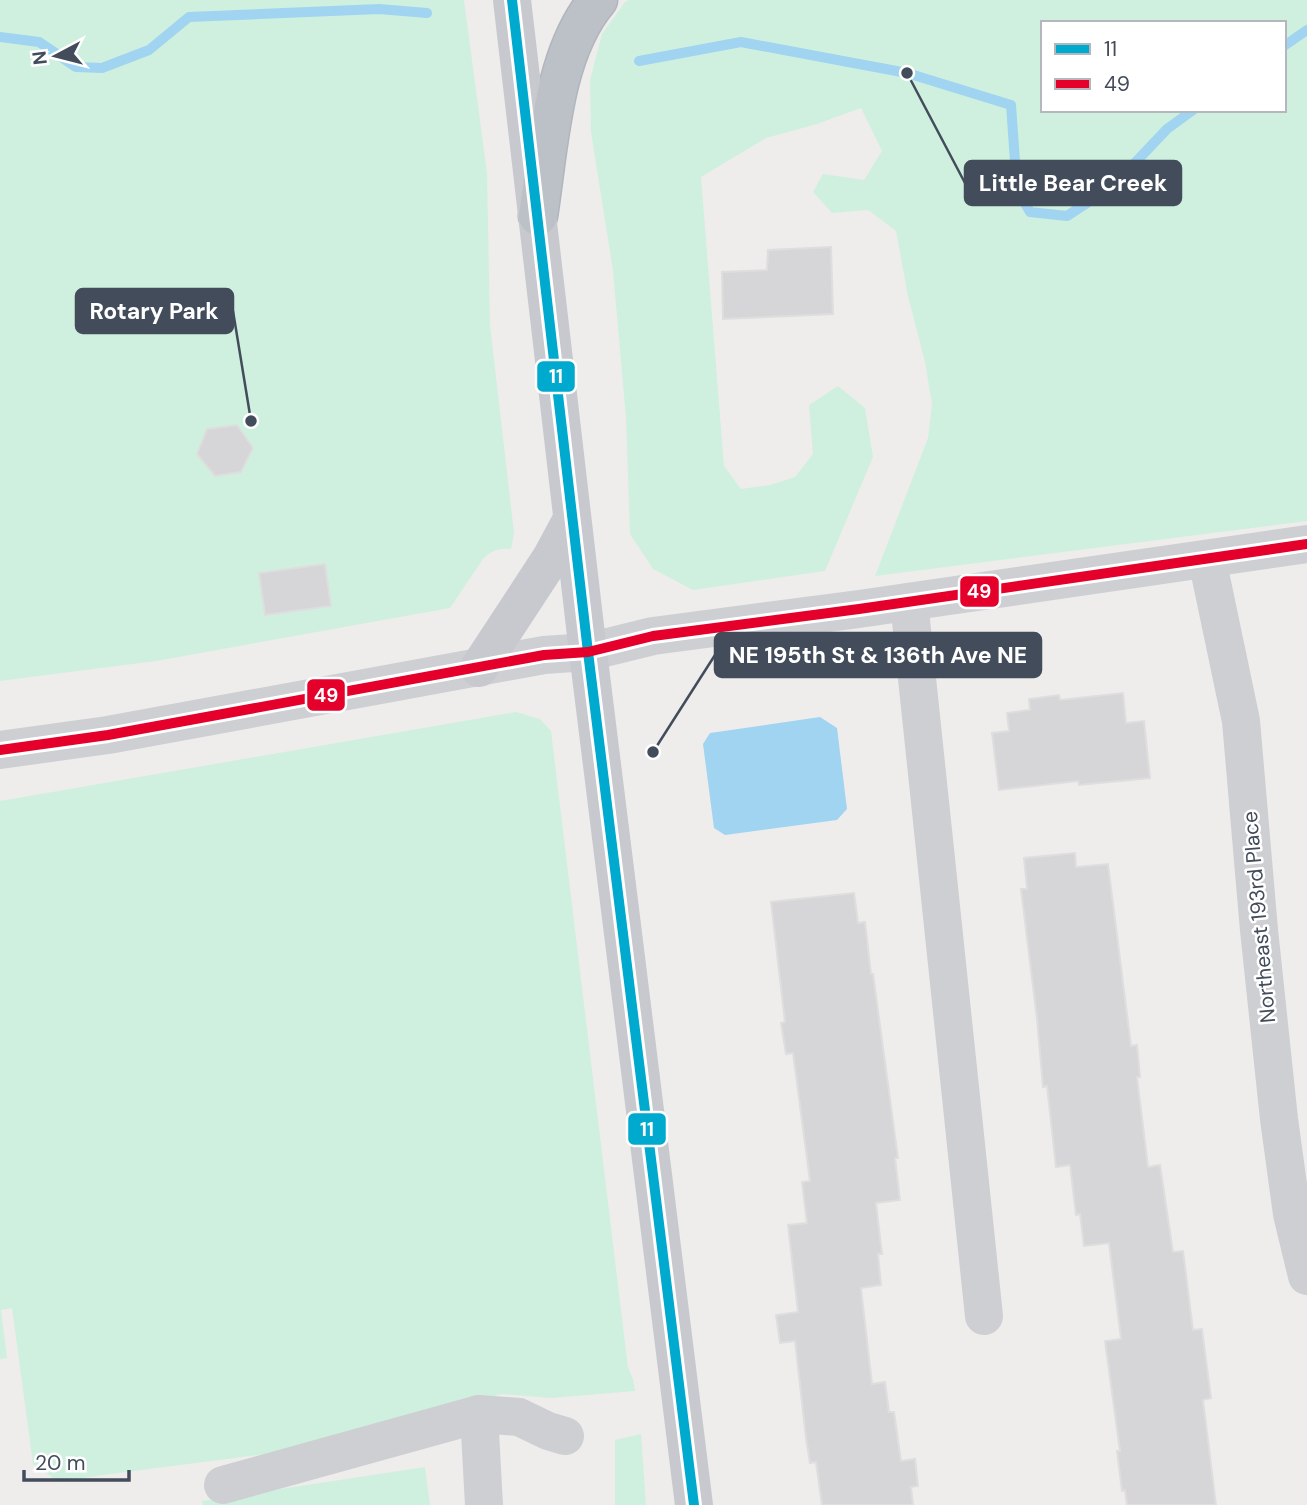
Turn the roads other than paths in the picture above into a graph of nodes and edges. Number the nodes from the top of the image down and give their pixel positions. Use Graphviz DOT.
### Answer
graph roads {
  1 [pos="512,0"];
  2 [pos="598,0"];
  3 [pos="538,216"];
  4 [pos="572,519"];
  5 [pos="1307,544"];
  6 [pos="1207,559"];
  7 [pos="909,602"];
  8 [pos="588,652"];
  9 [pos="480,668"];
  10 [pos="0,750"];
  11 [pos="1307,1276"];
  12 [pos="984,1316"];
  13 [pos="479,1414"];
  14 [pos="565,1436"];
  15 [pos="223,1485"];
  16 [pos="484,1505"];
  17 [pos="694,1505"];
  1 -- 3 [label="main road"];
  2 -- 3 [label="highway"];
  3 -- 4 [label="main road"];
  4 -- 8 [label="main road"];
  4 -- 9 [label="main road"];
  5 -- 6 [label="street"];
  6 -- 7 [label="street"];
  6 -- 11 [label="street, Northeast 193rd Place"];
  7 -- 8 [label="street"];
  7 -- 12 [label="street"];
  8 -- 9 [label="street"];
  8 -- 17 [label="main road"];
  9 -- 10 [label="street"];
  13 -- 14 [label="street"];
  13 -- 15 [label="street"];
  13 -- 16 [label="street"];
}
